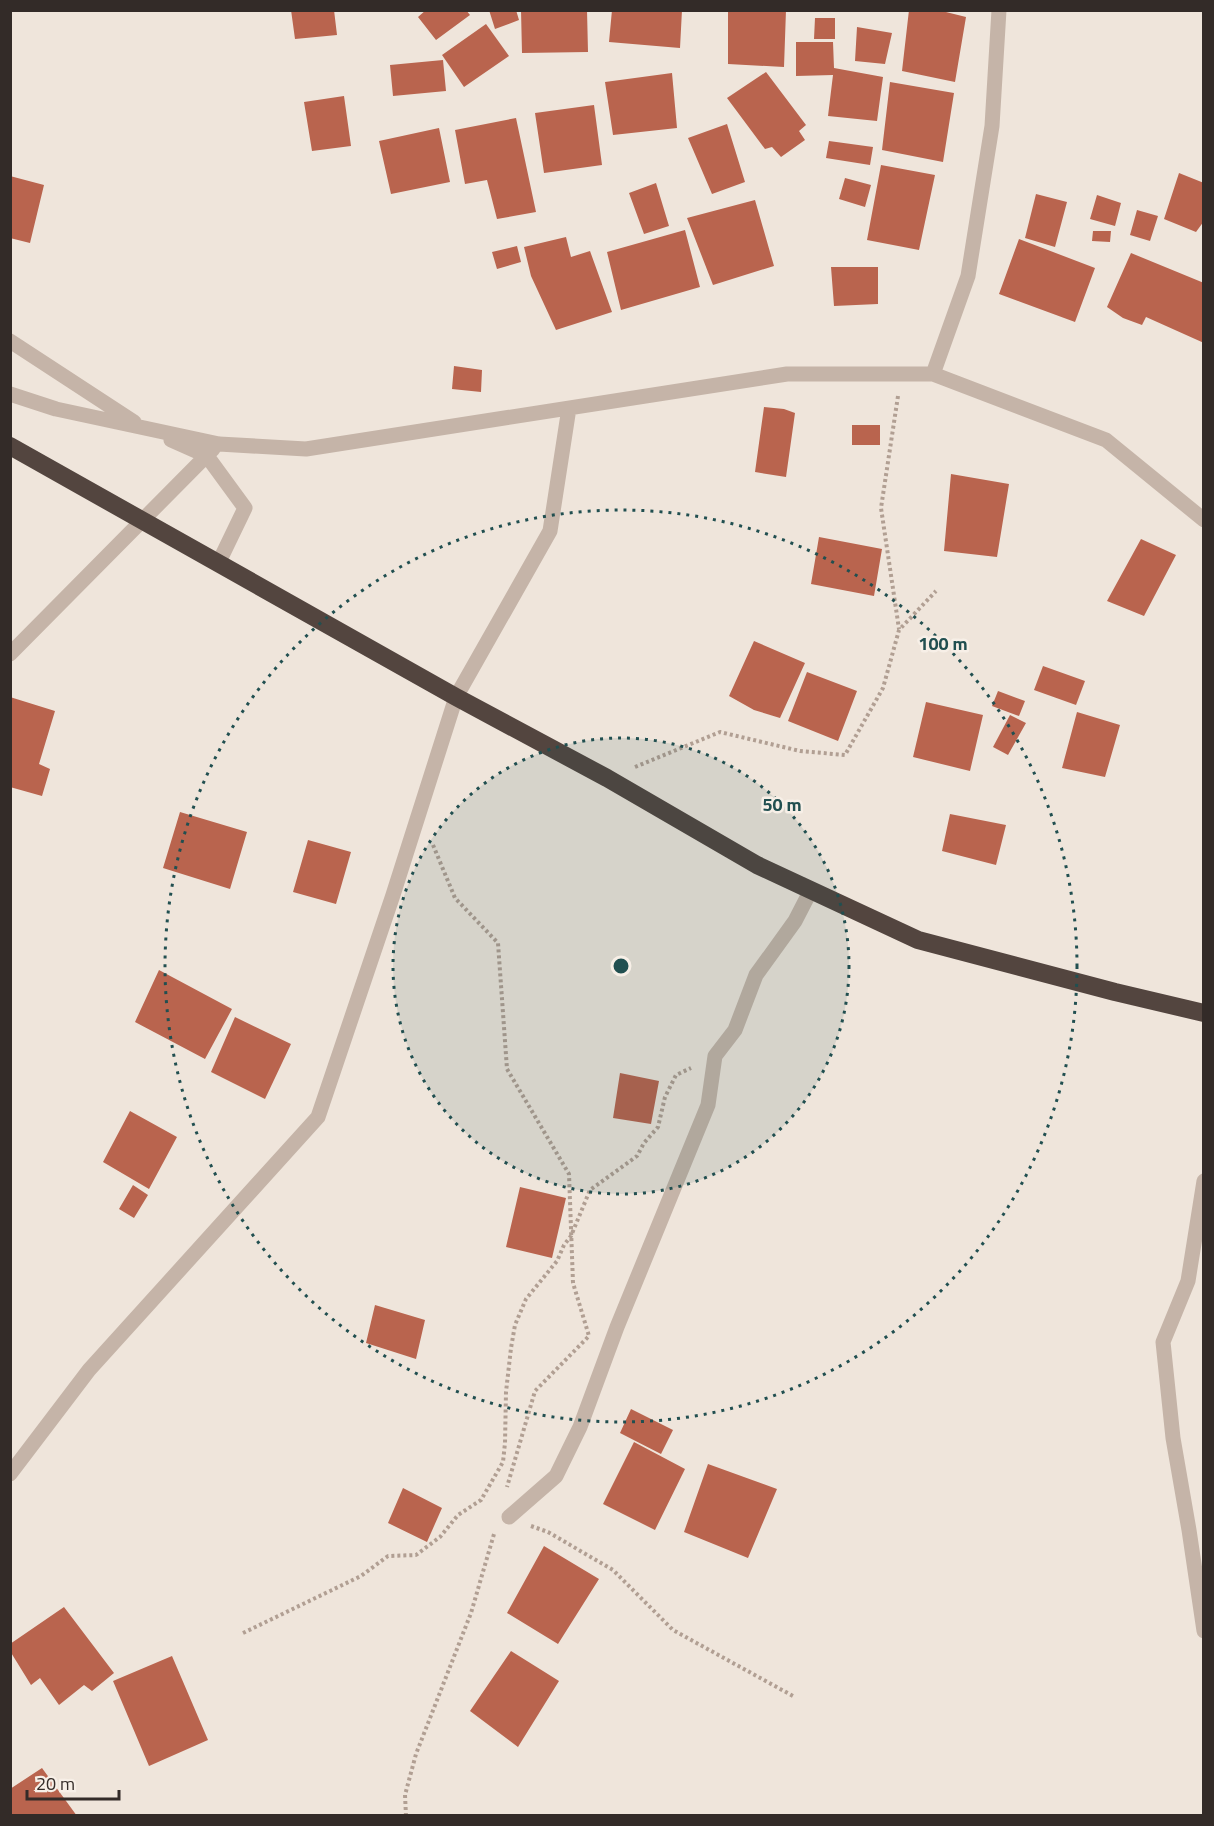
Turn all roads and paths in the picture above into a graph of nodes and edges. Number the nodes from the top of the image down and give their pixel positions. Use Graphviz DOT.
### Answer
graph roads {
  1 [pos="999,10"];
  2 [pos="10,341"];
  3 [pos="901,374"];
  4 [pos="933,374"];
  5 [pos="10,394"];
  6 [pos="569,408"];
  7 [pos="143,427"];
  8 [pos="219,444"];
  9 [pos="10,446"];
  10 [pos="207,456"];
  11 [pos="1203,520"];
  12 [pos="143,521"];
  13 [pos="219,564"];
  14 [pos="936,591"];
  15 [pos="899,630"];
  16 [pos="10,654"];
  17 [pos="456,697"];
  18 [pos="607,778"];
  19 [pos="419,813"];
  20 [pos="811,890"];
  21 [pos="1203,1012"];
  22 [pos="715,1056"];
  23 [pos="1203,1181"];
  24 [pos="572,1236"];
  25 [pos="10,1474"];
  26 [pos="504,1515"];
  27 [pos="1203,1631"];
  28 [pos="243,1633"];
  29 [pos="793,1696"];
  30 [pos="406,1815"];
  1 -- 4 [label="street"];
  2 -- 7 [label="street"];
  3 -- 4 [label="street"];
  3 -- 6 [label="street"];
  3 -- 15 [label="path"];
  4 -- 11 [label="street"];
  5 -- 7 [label="street"];
  6 -- 8 [label="street"];
  6 -- 17 [label="street"];
  7 -- 8 [label="street"];
  7 -- 10 [label="street"];
  8 -- 10 [label="street"];
  9 -- 12 [label="highway"];
  10 -- 12 [label="street"];
  10 -- 13 [label="street"];
  12 -- 13 [label="highway"];
  12 -- 16 [label="street"];
  13 -- 17 [label="highway"];
  14 -- 15 [label="path"];
  15 -- 18 [label="path"];
  17 -- 18 [label="highway"];
  17 -- 19 [label="street"];
  18 -- 20 [label="highway"];
  19 -- 24 [label="path"];
  19 -- 25 [label="street"];
  20 -- 21 [label="highway"];
  20 -- 22 [label="street"];
  22 -- 24 [label="path"];
  22 -- 26 [label="street"];
  23 -- 27 [label="street"];
  24 -- 26 [label="path"];
  24 -- 28 [label="path"];
  26 -- 29 [label="path"];
  26 -- 30 [label="path"];
}
